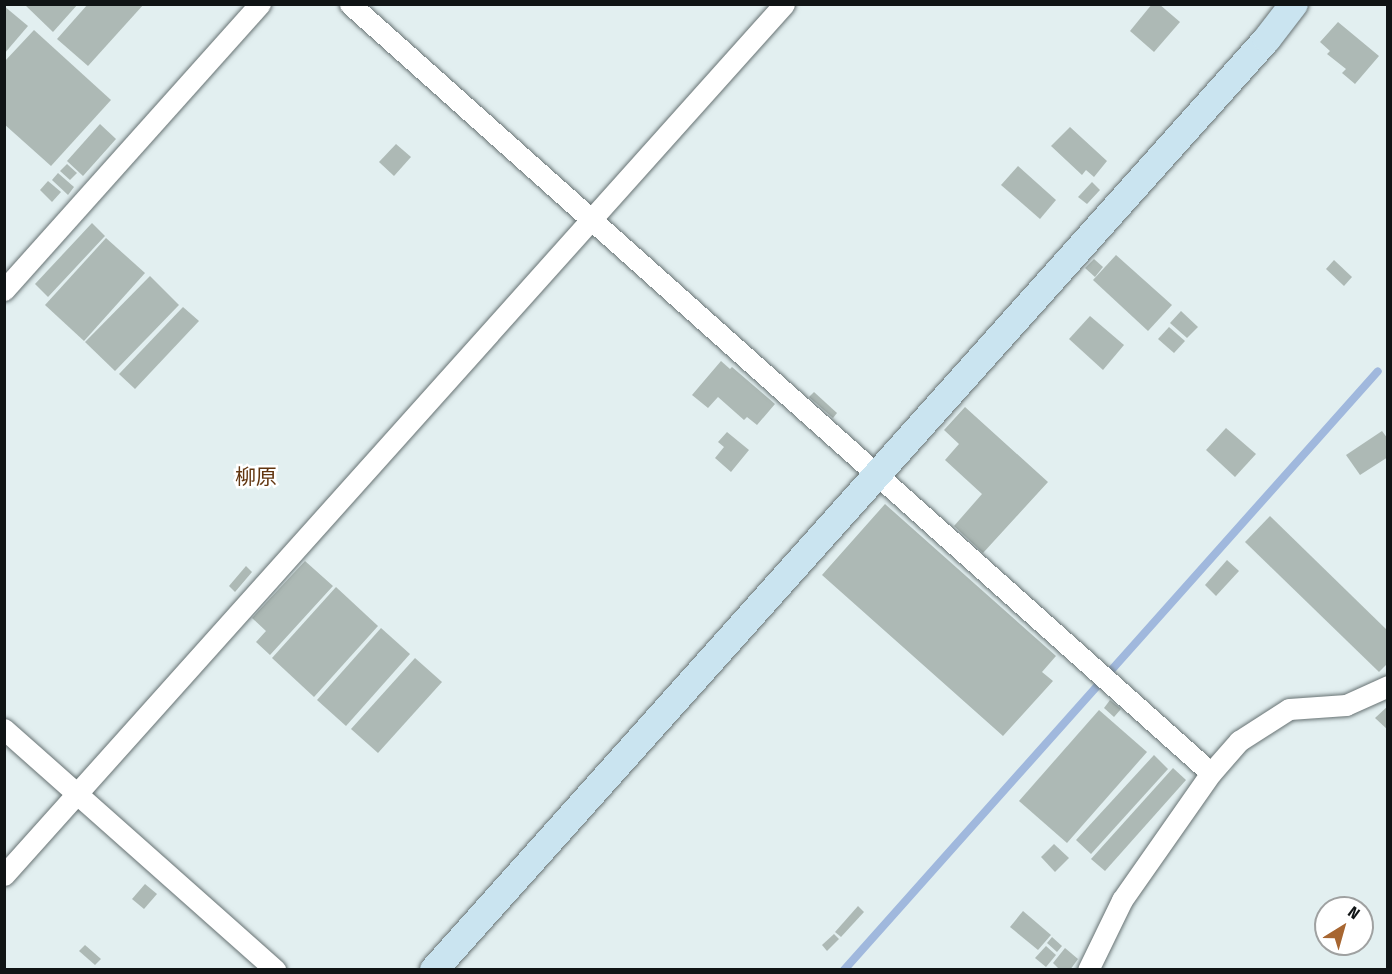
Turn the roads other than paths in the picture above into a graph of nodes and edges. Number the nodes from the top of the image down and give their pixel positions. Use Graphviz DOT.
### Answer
graph roads {
  1 [pos="260,4"];
  2 [pos="350,4"];
  3 [pos="784,4"];
  4 [pos="1294,4"];
  5 [pos="592,219"];
  6 [pos="4,290"];
  7 [pos="876,473"];
  8 [pos="1388,686"];
  9 [pos="4,729"];
  10 [pos="1211,773"];
  11 [pos="77,794"];
  12 [pos="4,875"];
  13 [pos="275,969"];
  14 [pos="434,969"];
  15 [pos="1088,969"];
  1 -- 6 [label="street"];
  2 -- 5 [label="street"];
  3 -- 5 [label="street"];
  4 -- 7 [label="street"];
  5 -- 7 [label="street"];
  5 -- 11 [label="street"];
  7 -- 10 [label="street"];
  7 -- 14 [label="street"];
  8 -- 10 [label="street"];
  9 -- 11 [label="street"];
  10 -- 15 [label="street"];
  11 -- 12 [label="street"];
  11 -- 13 [label="street"];
}
